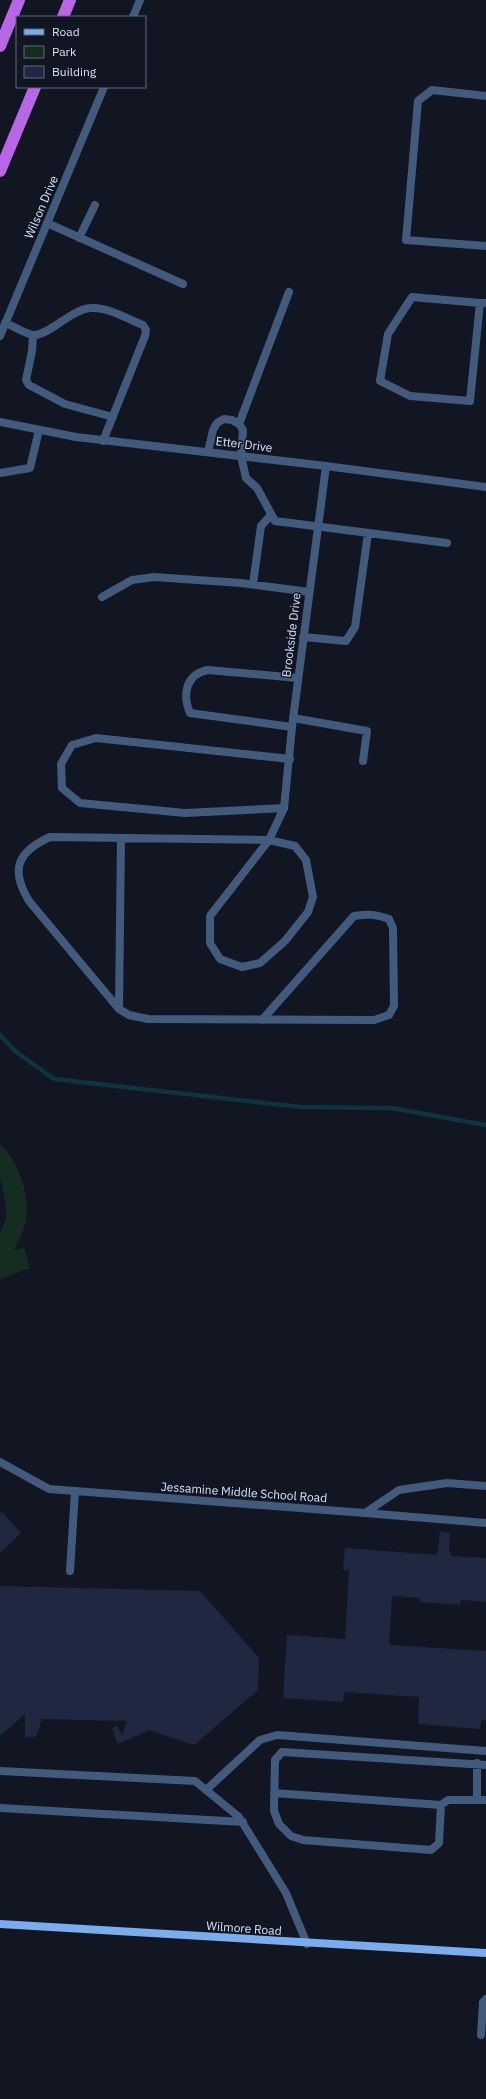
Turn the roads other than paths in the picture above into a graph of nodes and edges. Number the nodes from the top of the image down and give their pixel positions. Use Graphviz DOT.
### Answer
graph roads {
  1 [pos="19,0"];
  2 [pos="70,0"];
  3 [pos="140,0"];
  4 [pos="63,16"];
  5 [pos="133,16"];
  6 [pos="0,46"];
  7 [pos="35,88"];
  8 [pos="104,88"];
  9 [pos="486,96"];
  10 [pos="0,171"];
  11 [pos="94,205"];
  12 [pos="47,223"];
  13 [pos="80,238"];
  14 [pos="486,246"];
  15 [pos="183,284"];
  16 [pos="289,292"];
  17 [pos="483,303"];
  18 [pos="5,323"];
  19 [pos="33,335"];
  20 [pos="0,336"];
  21 [pos="113,417"];
  22 [pos="0,422"];
  23 [pos="239,424"];
  24 [pos="39,430"];
  25 [pos="103,440"];
  26 [pos="208,452"];
  27 [pos="241,456"];
  28 [pos="326,466"];
  29 [pos="0,473"];
  30 [pos="486,487"];
  31 [pos="271,515"];
  32 [pos="317,526"];
  33 [pos="368,533"];
  34 [pos="447,543"];
  35 [pos="253,584"];
  36 [pos="309,592"];
  37 [pos="102,597"];
  38 [pos="303,637"];
  39 [pos="298,678"];
  40 [pos="293,718"];
  41 [pos="292,727"];
  42 [pos="290,759"];
  43 [pos="363,761"];
  44 [pos="284,808"];
  45 [pos="121,838"];
  46 [pos="269,840"];
  47 [pos="119,1009"];
  48 [pos="262,1020"];
  49 [pos="0,1462"];
  50 [pos="486,1486"];
  51 [pos="75,1491"];
  52 [pos="365,1513"];
  53 [pos="486,1523"];
  54 [pos="70,1571"];
  55 [pos="486,1751"];
  56 [pos="477,1763"];
  57 [pos="486,1765"];
  58 [pos="0,1770"];
  59 [pos="206,1790"];
  60 [pos="274,1793"];
  61 [pos="477,1800"];
  62 [pos="486,1800"];
  63 [pos="441,1805"];
  64 [pos="0,1808"];
  65 [pos="242,1822"];
  66 [pos="0,1924"];
  67 [pos="307,1944"];
  68 [pos="486,1953"];
  69 [pos="486,1999"];
  70 [pos="481,2035"];
  1 -- 6 [label="highway"];
  2 -- 4 [label="highway"];
  3 -- 5 [label="street"];
  7 -- 10 [label="highway"];
  8 -- 12 [label="street, Wilson Drive"];
  9 -- 14 [label="street"];
  11 -- 13 [label="street"];
  12 -- 13 [label="street"];
  12 -- 18 [label="street, Wilson Drive"];
  13 -- 15 [label="street"];
  16 -- 23 [label="street"];
  17 -- 17 [label="street"];
  18 -- 19 [label="street"];
  18 -- 20 [label="street, Wilson Drive"];
  19 -- 21 [label="street"];
  19 -- 21 [label="street"];
  21 -- 25 [label="street"];
  22 -- 24 [label="street, Etter Drive"];
  23 -- 26 [label="street"];
  23 -- 27 [label="street"];
  24 -- 25 [label="street, Etter Drive"];
  24 -- 29 [label="street"];
  25 -- 26 [label="street, Etter Drive"];
  26 -- 27 [label="street, Etter Drive"];
  27 -- 28 [label="street, Etter Drive"];
  27 -- 31 [label="street"];
  28 -- 30 [label="street, Etter Drive"];
  28 -- 32 [label="street, Brookside Drive"];
  31 -- 32 [label="street"];
  31 -- 35 [label="street"];
  32 -- 33 [label="street"];
  32 -- 36 [label="street, Brookside Drive"];
  33 -- 34 [label="street"];
  33 -- 38 [label="street"];
  35 -- 36 [label="street"];
  35 -- 37 [label="street"];
  36 -- 38 [label="street, Brookside Drive"];
  38 -- 39 [label="street, Brookside Drive"];
  39 -- 40 [label="street, Brookside Drive"];
  39 -- 41 [label="street"];
  40 -- 41 [label="street, Brookside Drive"];
  40 -- 43 [label="street"];
  41 -- 42 [label="street, Brookside Drive"];
  42 -- 44 [label="street, Brookside Drive"];
  42 -- 44 [label="street"];
  44 -- 46 [label="street, Brookside Drive"];
  45 -- 46 [label="street"];
  45 -- 47 [label="street"];
  45 -- 47 [label="street"];
  46 -- 46 [label="street, Brookside Drive"];
  47 -- 48 [label="street"];
  48 -- 48 [label="street"];
  49 -- 51 [label="street, Jessamine Middle School Road"];
  50 -- 52 [label="street"];
  51 -- 52 [label="street, Jessamine Middle School Road"];
  51 -- 54 [label="street"];
  52 -- 53 [label="street, Jessamine Middle School Road"];
  55 -- 59 [label="street"];
  56 -- 57 [label="street"];
  56 -- 60 [label="street"];
  56 -- 61 [label="street"];
  58 -- 59 [label="street"];
  59 -- 65 [label="street"];
  60 -- 63 [label="street"];
  60 -- 63 [label="street"];
  61 -- 62 [label="street"];
  61 -- 63 [label="street"];
  64 -- 65 [label="street"];
  65 -- 67 [label="street"];
  66 -- 67 [label="main road, Wilmore Road"];
  67 -- 68 [label="main road, Wilmore Road"];
  69 -- 70 [label="street"];
}
